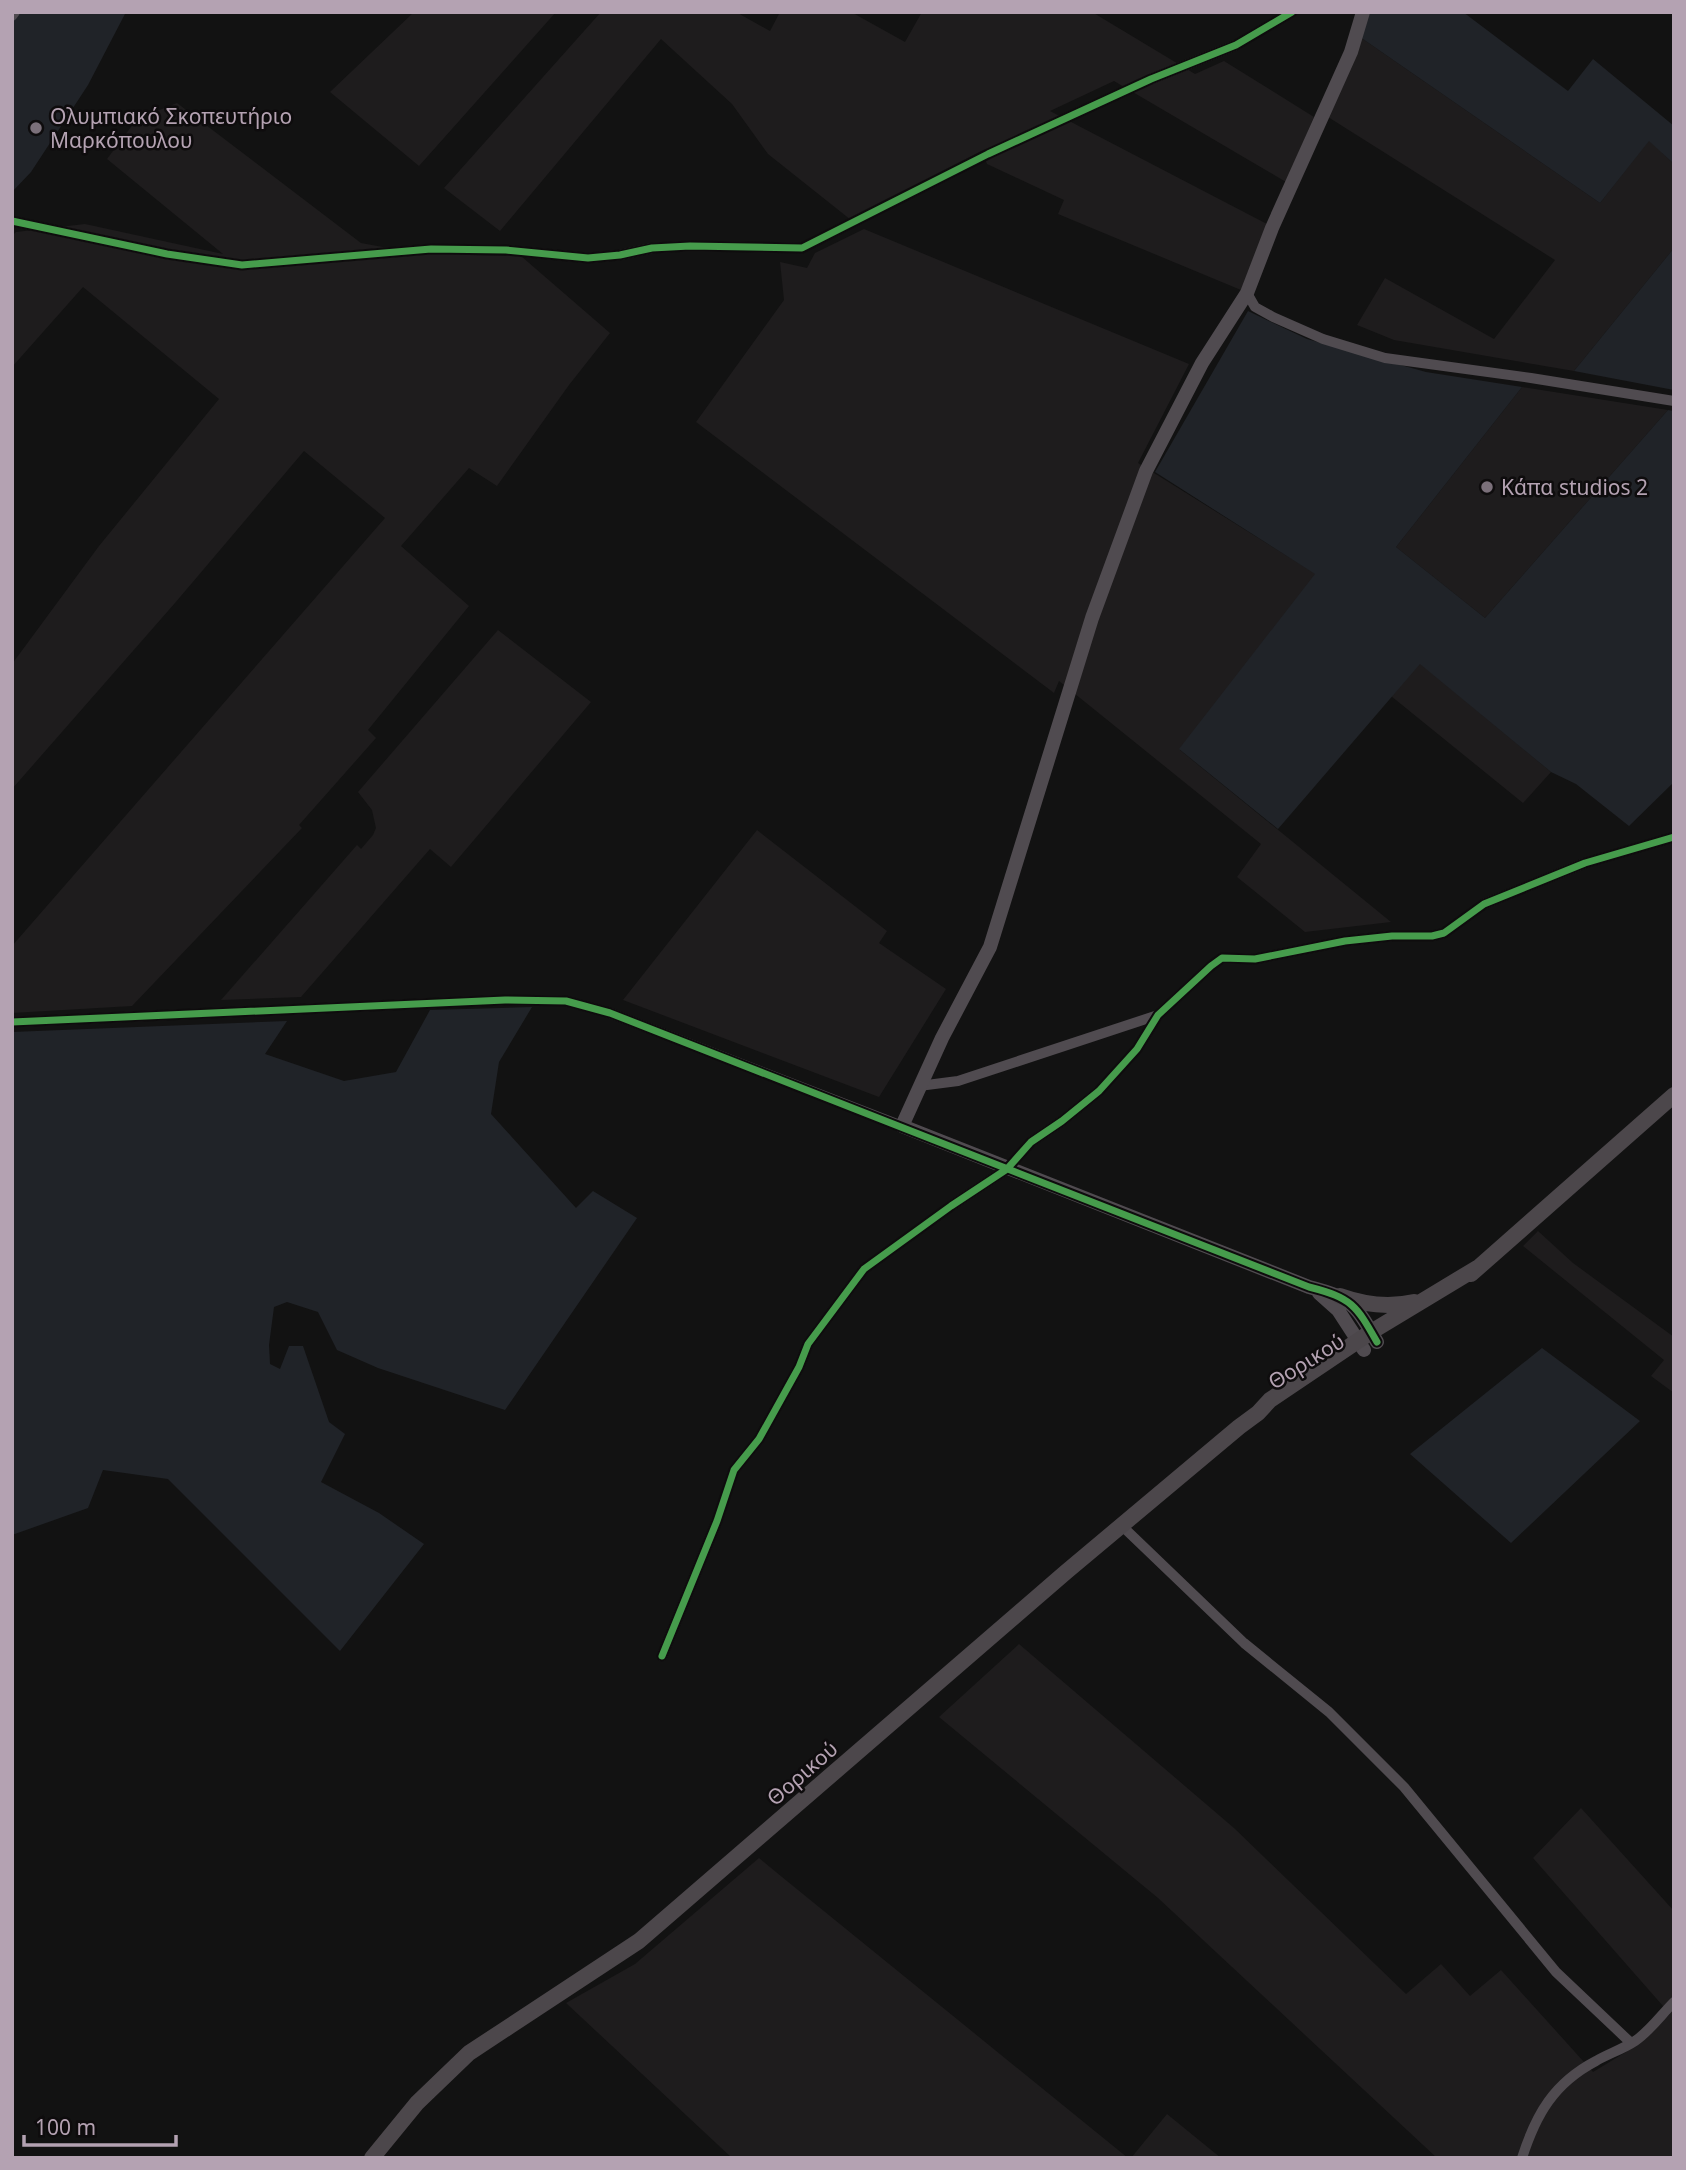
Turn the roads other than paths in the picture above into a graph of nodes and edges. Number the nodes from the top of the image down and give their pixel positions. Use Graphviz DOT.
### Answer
graph roads {
  1 [pos="1292,12"];
  2 [pos="1363,12"];
  3 [pos="12,221"];
  4 [pos="1247,293"];
  5 [pos="1674,401"];
  6 [pos="1674,837"];
  7 [pos="1158,1015"];
  8 [pos="12,1022"];
  9 [pos="919,1087"];
  10 [pos="1674,1095"];
  11 [pos="902,1126"];
  12 [pos="1007,1170"];
  13 [pos="1477,1268"];
  14 [pos="1309,1287"];
  15 [pos="1439,1292"];
  16 [pos="1340,1296"];
  17 [pos="1368,1341"];
  18 [pos="1122,1526"];
  19 [pos="662,1656"];
  20 [pos="1674,2003"];
  21 [pos="1631,2043"];
  22 [pos="372,2158"];
  23 [pos="1522,2158"];
  1 -- 3 [label="street"];
  2 -- 4 [label="street"];
  4 -- 5 [label="street"];
  4 -- 9 [label="street"];
  6 -- 7 [label="street"];
  7 -- 9 [label="street"];
  7 -- 12 [label="street"];
  8 -- 11 [label="street"];
  9 -- 11 [label="street"];
  10 -- 13 [label="main road, Θορικού"];
  11 -- 12 [label="street"];
  12 -- 14 [label="street"];
  12 -- 19 [label="street"];
  13 -- 15 [label="main road, Θορικού"];
  13 -- 17 [label="main road, Θορικού"];
  14 -- 16 [label="street"];
  14 -- 17 [label="street"];
  15 -- 16 [label="main road"];
  15 -- 17 [label="main road, Θορικού"];
  16 -- 17 [label="street"];
  17 -- 18 [label="main road, Θορικού"];
  18 -- 21 [label="street"];
  18 -- 22 [label="main road, Θορικού"];
  20 -- 21 [label="street"];
  21 -- 23 [label="street"];
}
